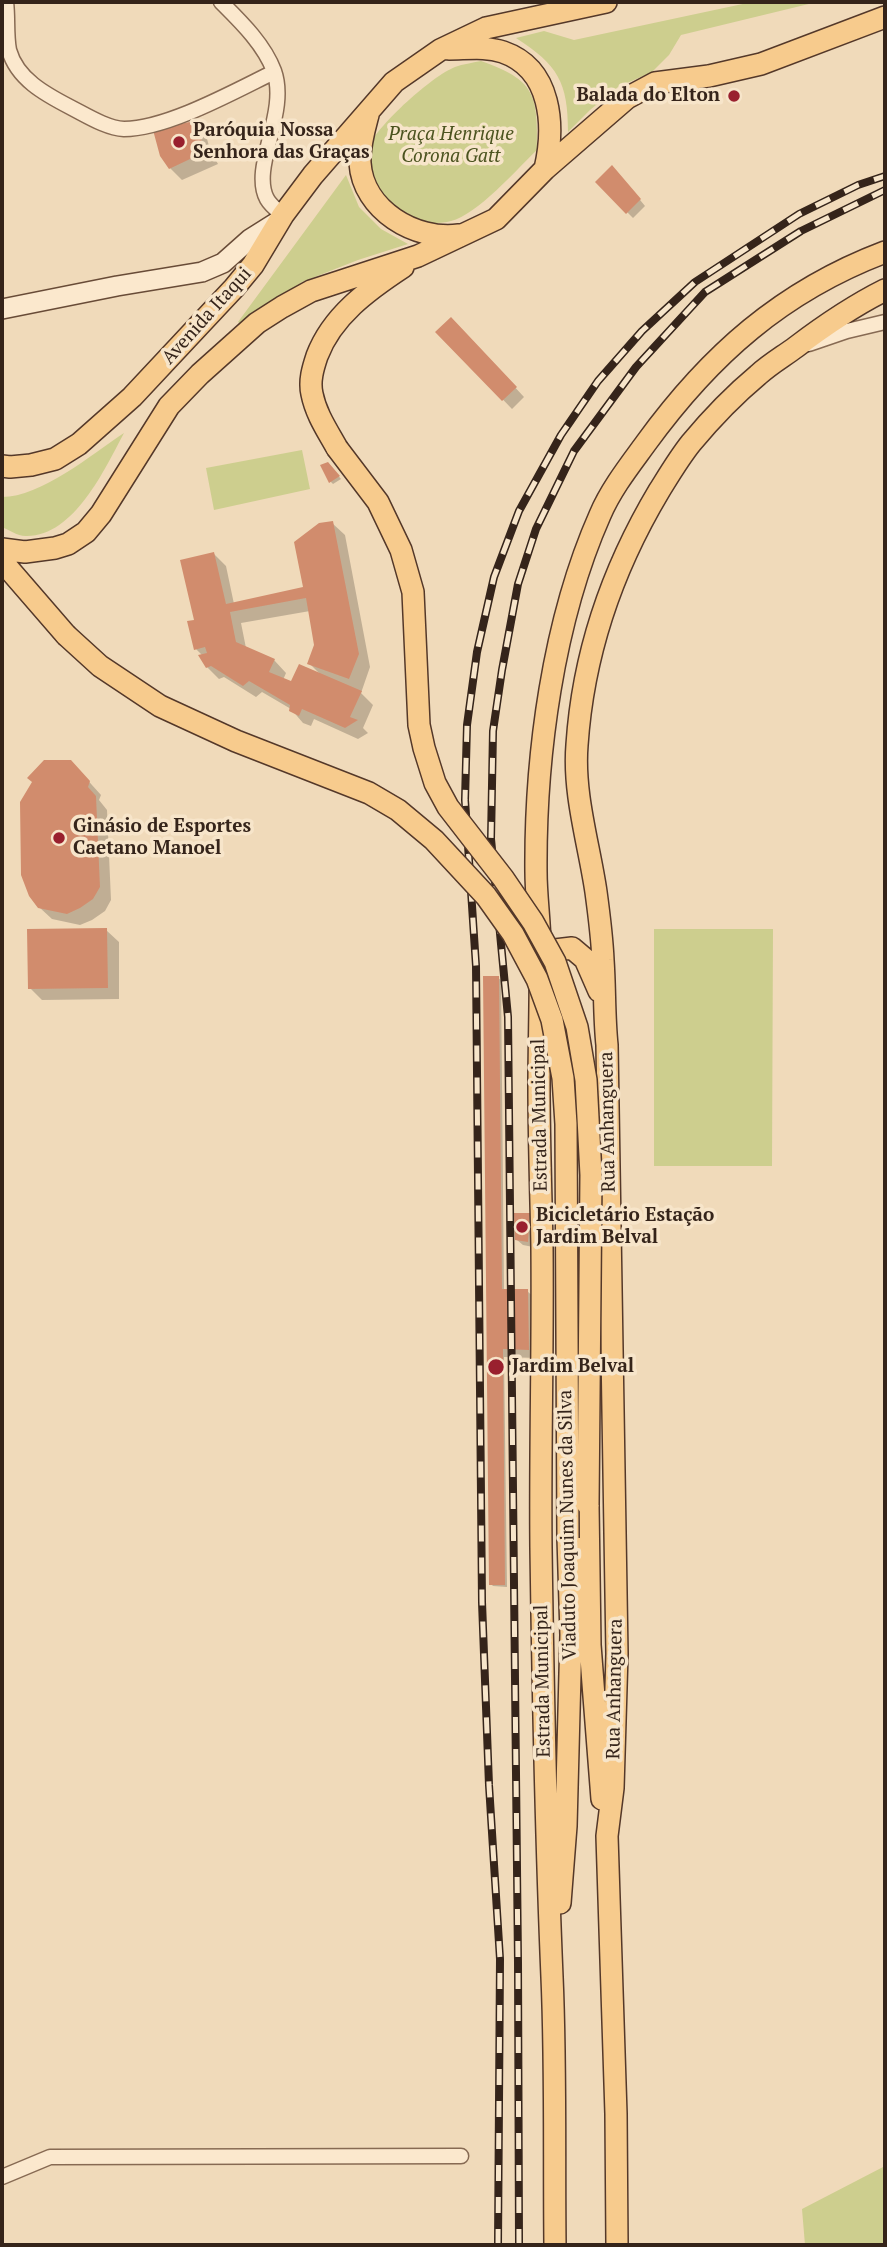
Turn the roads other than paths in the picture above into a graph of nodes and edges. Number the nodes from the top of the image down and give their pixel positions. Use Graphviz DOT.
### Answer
graph roads {
  1 [pos="6,2"];
  2 [pos="220,2"];
  3 [pos="606,2"];
  4 [pos="885,17"];
  5 [pos="440,50"];
  6 [pos="274,72"];
  7 [pos="370,110"];
  8 [pos="545,169"];
  9 [pos="280,218"];
  10 [pos="468,234"];
  11 [pos="885,252"];
  12 [pos="418,256"];
  13 [pos="885,290"];
  14 [pos="2,309"];
  15 [pos="885,322"];
  16 [pos="792,350"];
  17 [pos="2,466"];
  18 [pos="2,549"];
  19 [pos="2,561"];
  20 [pos="540,968"];
  21 [pos="603,1007"];
  22 [pos="607,1836"];
  23 [pos="550,1958"];
  24 [pos="461,2156"];
  25 [pos="2,2177"];
  26 [pos="555,2245"];
  27 [pos="617,2245"];
  1 -- 6 [label="street"];
  2 -- 6 [label="street"];
  3 -- 5 [label="main road"];
  4 -- 8 [label="main road"];
  5 -- 7 [label="main road"];
  5 -- 8 [label="main road"];
  6 -- 9 [label="street"];
  7 -- 9 [label="main road, Avenida Itaqui"];
  7 -- 10 [label="main road"];
  8 -- 10 [label="main road"];
  9 -- 14 [label="main road"];
  9 -- 17 [label="main road, Avenida Itaqui"];
  10 -- 12 [label="main road"];
  11 -- 20 [label="main road, Estrada Municipal"];
  12 -- 18 [label="main road"];
  12 -- 22 [label="main road, Viaduto Joaquim Nunes da Silva, bridge"];
  13 -- 16 [label="main road, Rua Anhanguera"];
  15 -- 16 [label="street"];
  16 -- 21 [label="main road, Rua Anhanguera"];
  19 -- 23 [label="main road, Viaduto Joaquim Nunes da Silva, bridge"];
  20 -- 21 [label="main road"];
  20 -- 23 [label="main road, Estrada Municipal"];
  21 -- 22 [label="main road, Rua Anhanguera"];
  22 -- 27 [label="main road, Rua Anhanguera"];
  23 -- 26 [label="main road, Estrada Municipal"];
  24 -- 25 [label="street"];
}
